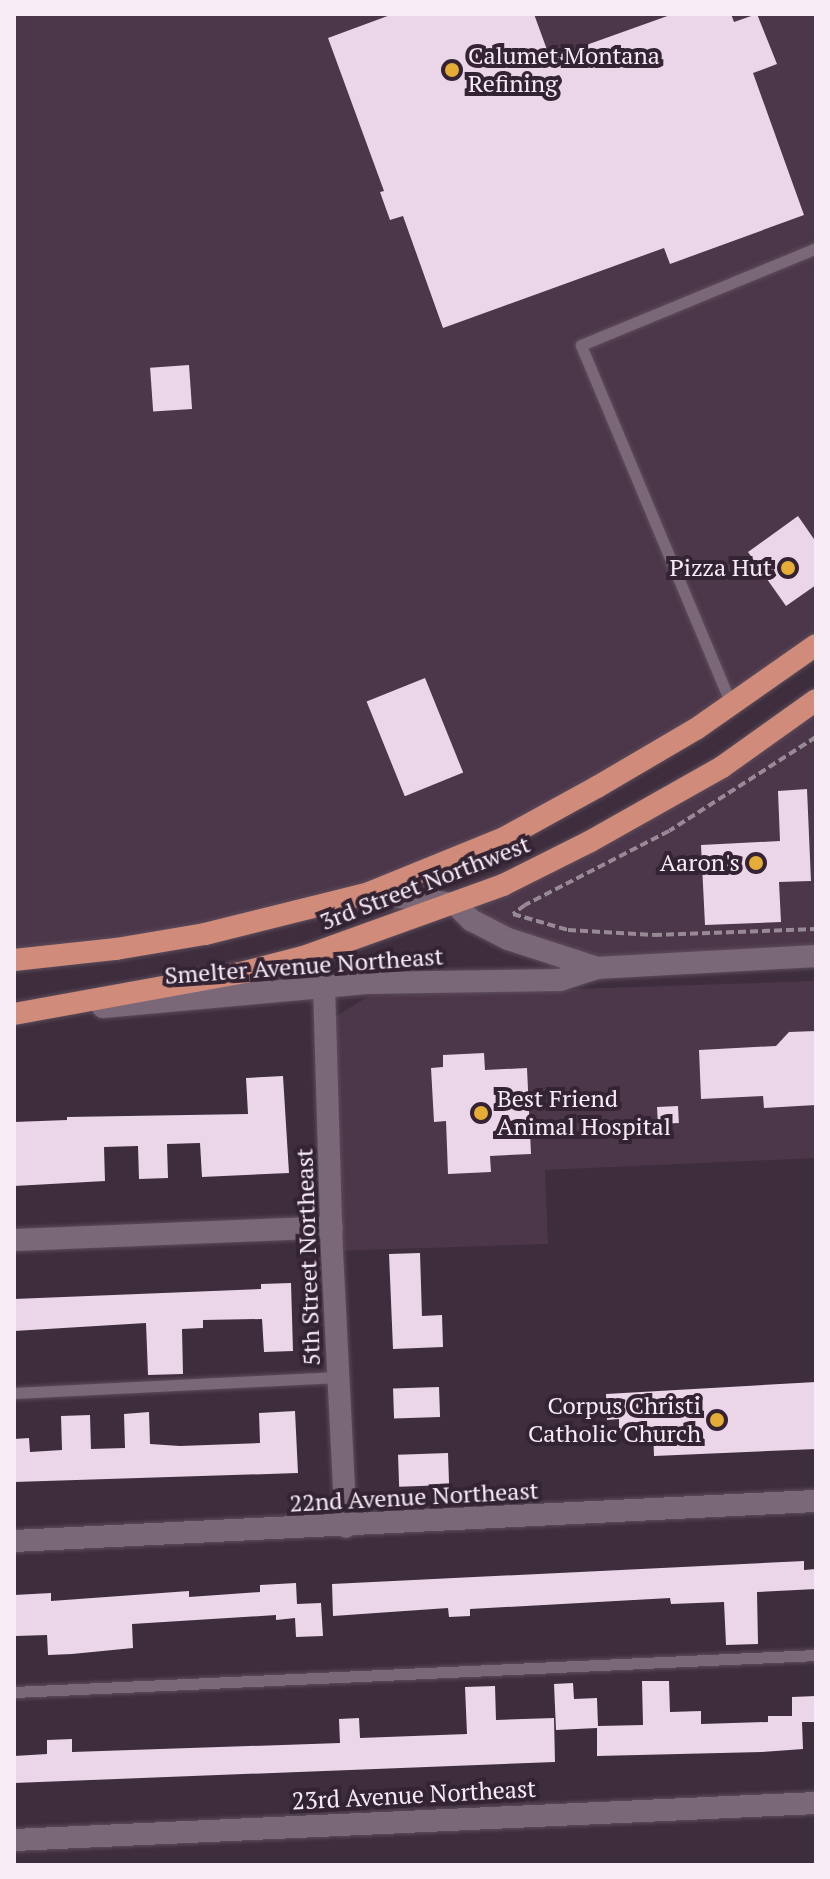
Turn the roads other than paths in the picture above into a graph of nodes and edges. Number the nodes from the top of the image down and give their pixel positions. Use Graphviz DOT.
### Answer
graph roads {
  1 [pos="816,248"];
  2 [pos="816,645"];
  3 [pos="816,700"];
  4 [pos="731,704"];
  5 [pos="369,893"];
  6 [pos="455,904"];
  7 [pos="816,956"];
  8 [pos="14,960"];
  9 [pos="597,968"];
  10 [pos="324,986"];
  11 [pos="14,1015"];
  12 [pos="332,1227"];
  13 [pos="14,1240"];
  14 [pos="339,1377"];
  15 [pos="14,1393"];
  16 [pos="816,1501"];
  17 [pos="346,1527"];
  18 [pos="14,1541"];
  19 [pos="816,1655"];
  20 [pos="14,1692"];
  21 [pos="816,1803"];
  22 [pos="14,1840"];
  1 -- 4 [label="lane"];
  2 -- 4 [label="highway, 3rd Street Northwest"];
  3 -- 6 [label="highway, 3rd Street Northwest"];
  4 -- 5 [label="highway, 3rd Street Northwest"];
  5 -- 6 [label="street, Smelter Avenue Northeast"];
  5 -- 8 [label="highway, 3rd Street Northwest"];
  6 -- 9 [label="street, Smelter Avenue Northeast"];
  6 -- 11 [label="highway, 3rd Street Northwest"];
  7 -- 9 [label="street, Smelter Avenue Northeast"];
  9 -- 10 [label="street, Smelter Avenue Northeast"];
  10 -- 11 [label="street, Smelter Avenue Northeast"];
  10 -- 12 [label="street, 5th Street Northeast"];
  12 -- 13 [label="street"];
  12 -- 14 [label="street, 5th Street Northeast"];
  14 -- 15 [label="lane"];
  14 -- 17 [label="street, 5th Street Northeast"];
  16 -- 17 [label="street, 22nd Avenue Northeast"];
  17 -- 18 [label="street, 22nd Avenue Northeast"];
  19 -- 20 [label="lane"];
  21 -- 22 [label="street, 23rd Avenue Northeast"];
}
